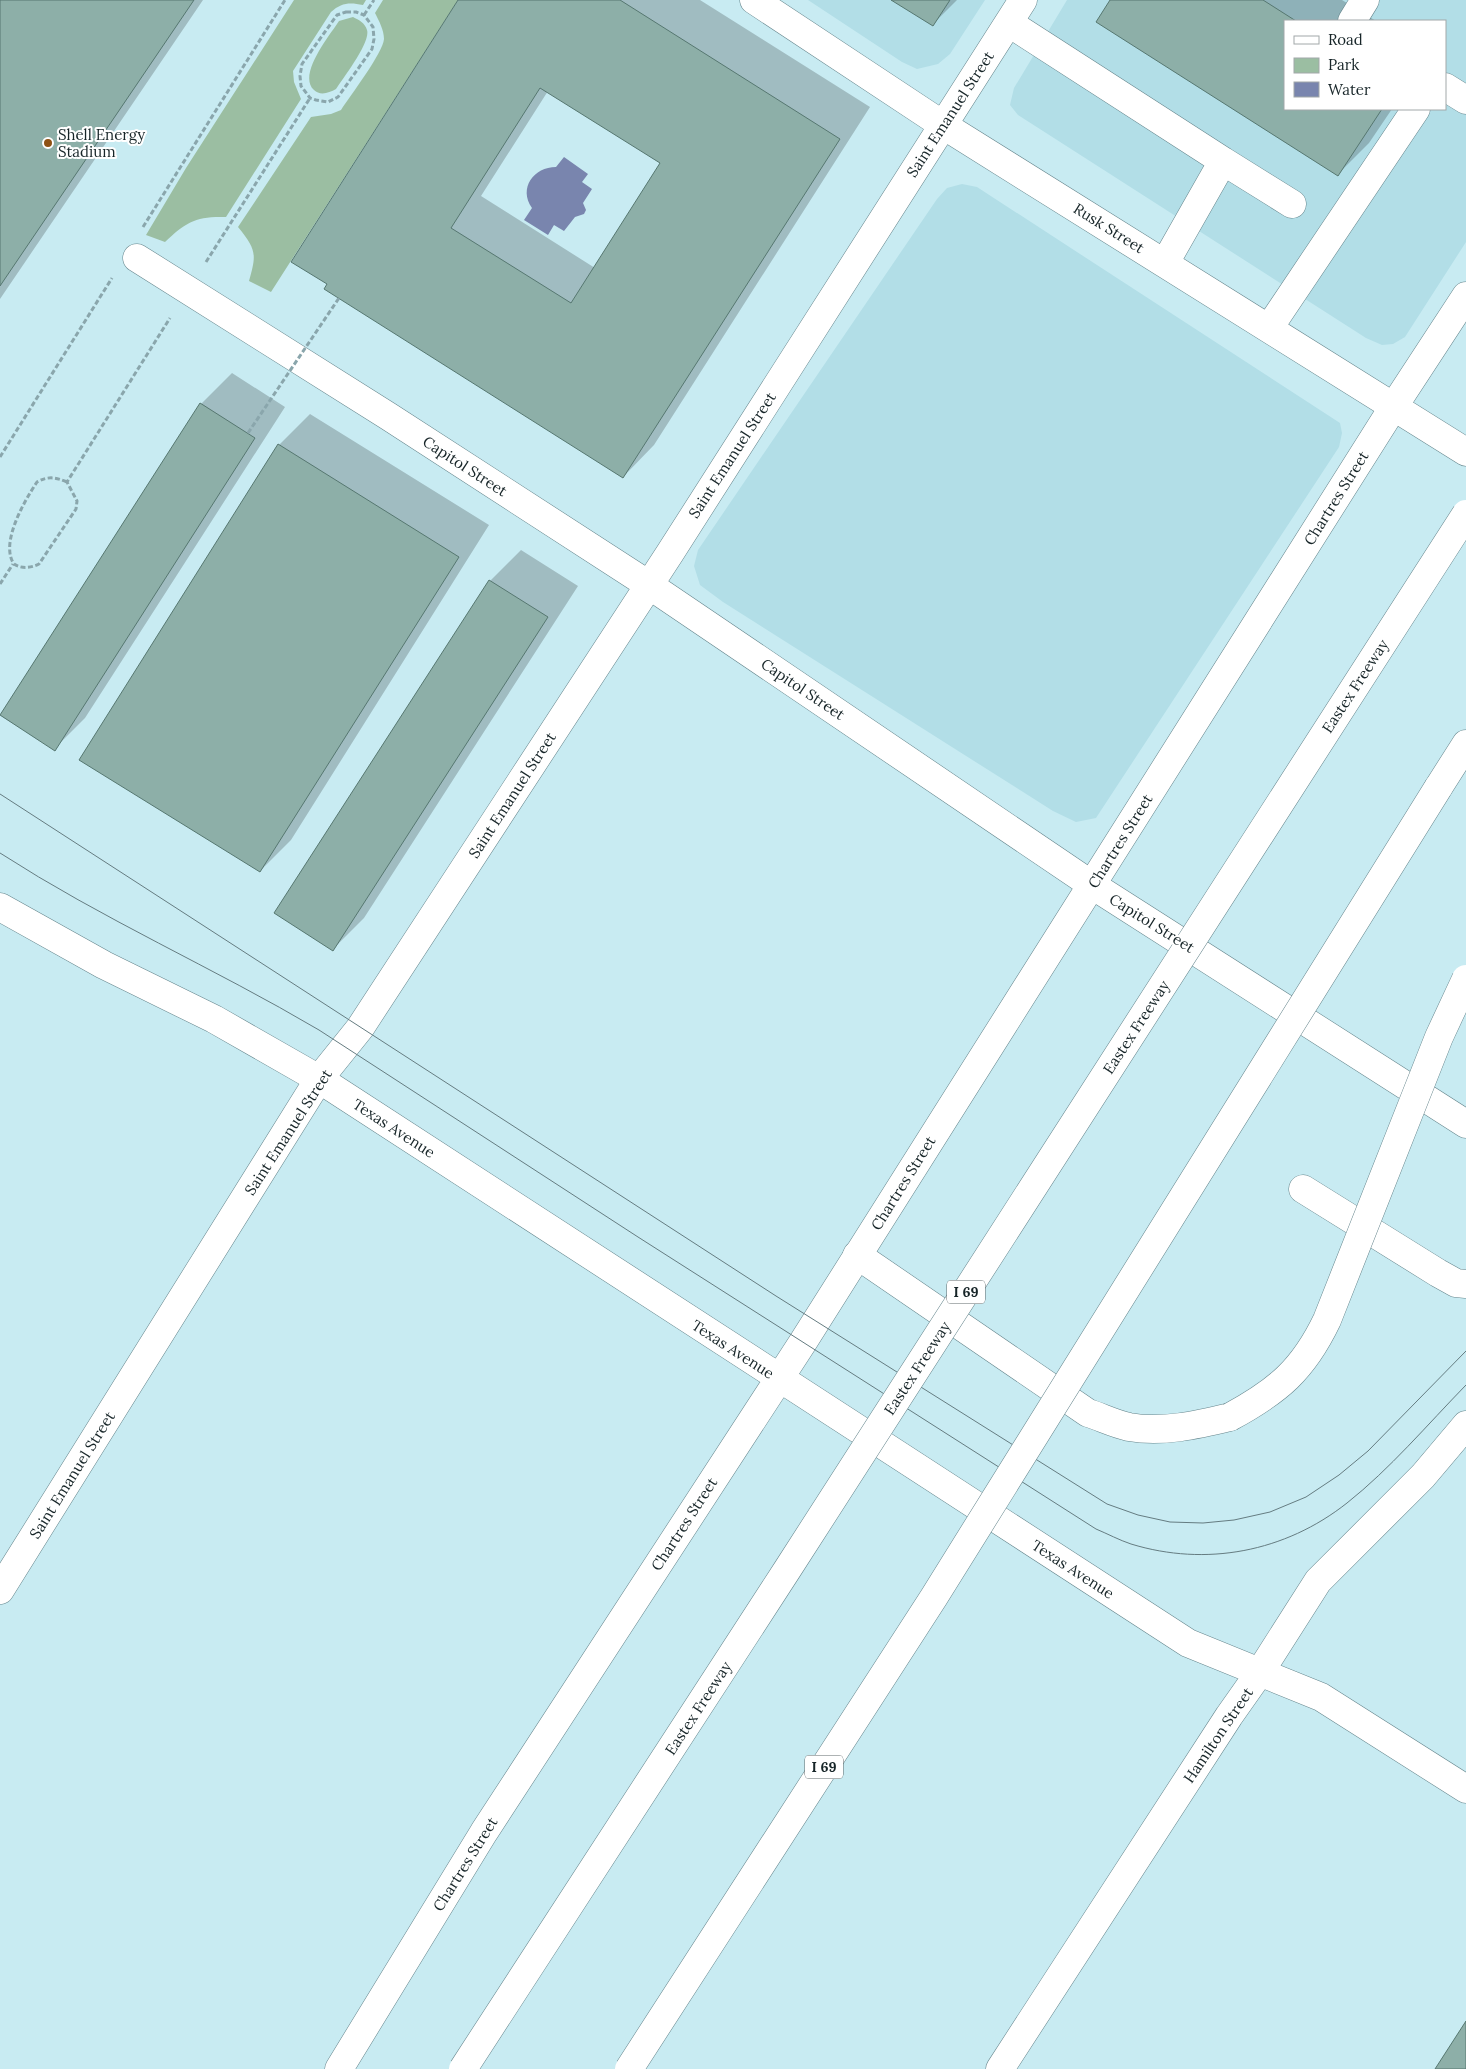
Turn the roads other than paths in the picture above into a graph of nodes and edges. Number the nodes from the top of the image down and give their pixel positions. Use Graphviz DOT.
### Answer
graph roads {
  1 [pos="754,0"];
  2 [pos="1023,0"];
  3 [pos="1365,0"];
  4 [pos="1353,20"];
  5 [pos="1009,23"];
  6 [pos="1446,88"];
  7 [pos="1466,100"];
  8 [pos="1415,110"];
  9 [pos="943,125"];
  10 [pos="1223,161"];
  11 [pos="1292,204"];
  12 [pos="132,255"];
  13 [pos="1166,264"];
  14 [pos="1466,296"];
  15 [pos="1269,328"];
  16 [pos="1394,406"];
  17 [pos="1466,452"];
  18 [pos="1466,514"];
  19 [pos="648,585"];
  20 [pos="1466,744"];
  21 [pos="1092,885"];
  22 [pos="0,907"];
  23 [pos="1466,979"];
  24 [pos="320,1079"];
  25 [pos="1466,1124"];
  26 [pos="1303,1188"];
  27 [pos="858,1254"];
  28 [pos="1466,1284"];
  29 [pos="779,1379"];
  30 [pos="1466,1425"];
  31 [pos="0,1590"];
  32 [pos="1260,1672"];
  33 [pos="1466,1788"];
  34 [pos="339,2069"];
  35 [pos="463,2069"];
  36 [pos="629,2069"];
  37 [pos="1000,2069"];
  1 -- 9 [label="main road, Rusk Street"];
  2 -- 5 [label="main road, Saint Emanuel Street"];
  3 -- 4 [label="main road"];
  5 -- 9 [label="main road, Saint Emanuel Street"];
  5 -- 10 [label="main road"];
  6 -- 7 [label="main road"];
  8 -- 15 [label="main road"];
  9 -- 13 [label="main road, Rusk Street"];
  9 -- 19 [label="main road, Saint Emanuel Street"];
  10 -- 11 [label="main road"];
  10 -- 13 [label="main road"];
  12 -- 19 [label="main road, Capitol Street"];
  13 -- 15 [label="main road, Rusk Street"];
  14 -- 16 [label="main road, Chartres Street"];
  15 -- 16 [label="main road, Rusk Street"];
  16 -- 17 [label="main road, Rusk Street"];
  16 -- 21 [label="main road, Chartres Street"];
  18 -- 35 [label="main road, Eastex Freeway / I 69, bridge"];
  19 -- 21 [label="main road, Capitol Street"];
  19 -- 24 [label="main road, Saint Emanuel Street"];
  20 -- 36 [label="main road, I 69, bridge"];
  21 -- 25 [label="main road, Capitol Street"];
  21 -- 27 [label="main road, Chartres Street"];
  22 -- 24 [label="main road, Texas Avenue"];
  23 -- 27 [label="main road, bridge"];
  24 -- 29 [label="main road, Texas Avenue"];
  24 -- 31 [label="main road, Saint Emanuel Street"];
  26 -- 28 [label="main road"];
  27 -- 29 [label="main road, Chartres Street"];
  29 -- 32 [label="main road, Texas Avenue"];
  29 -- 34 [label="main road, Chartres Street"];
  30 -- 32 [label="main road, Hamilton Street"];
  32 -- 33 [label="main road, Texas Avenue"];
  32 -- 37 [label="main road, Hamilton Street"];
}
